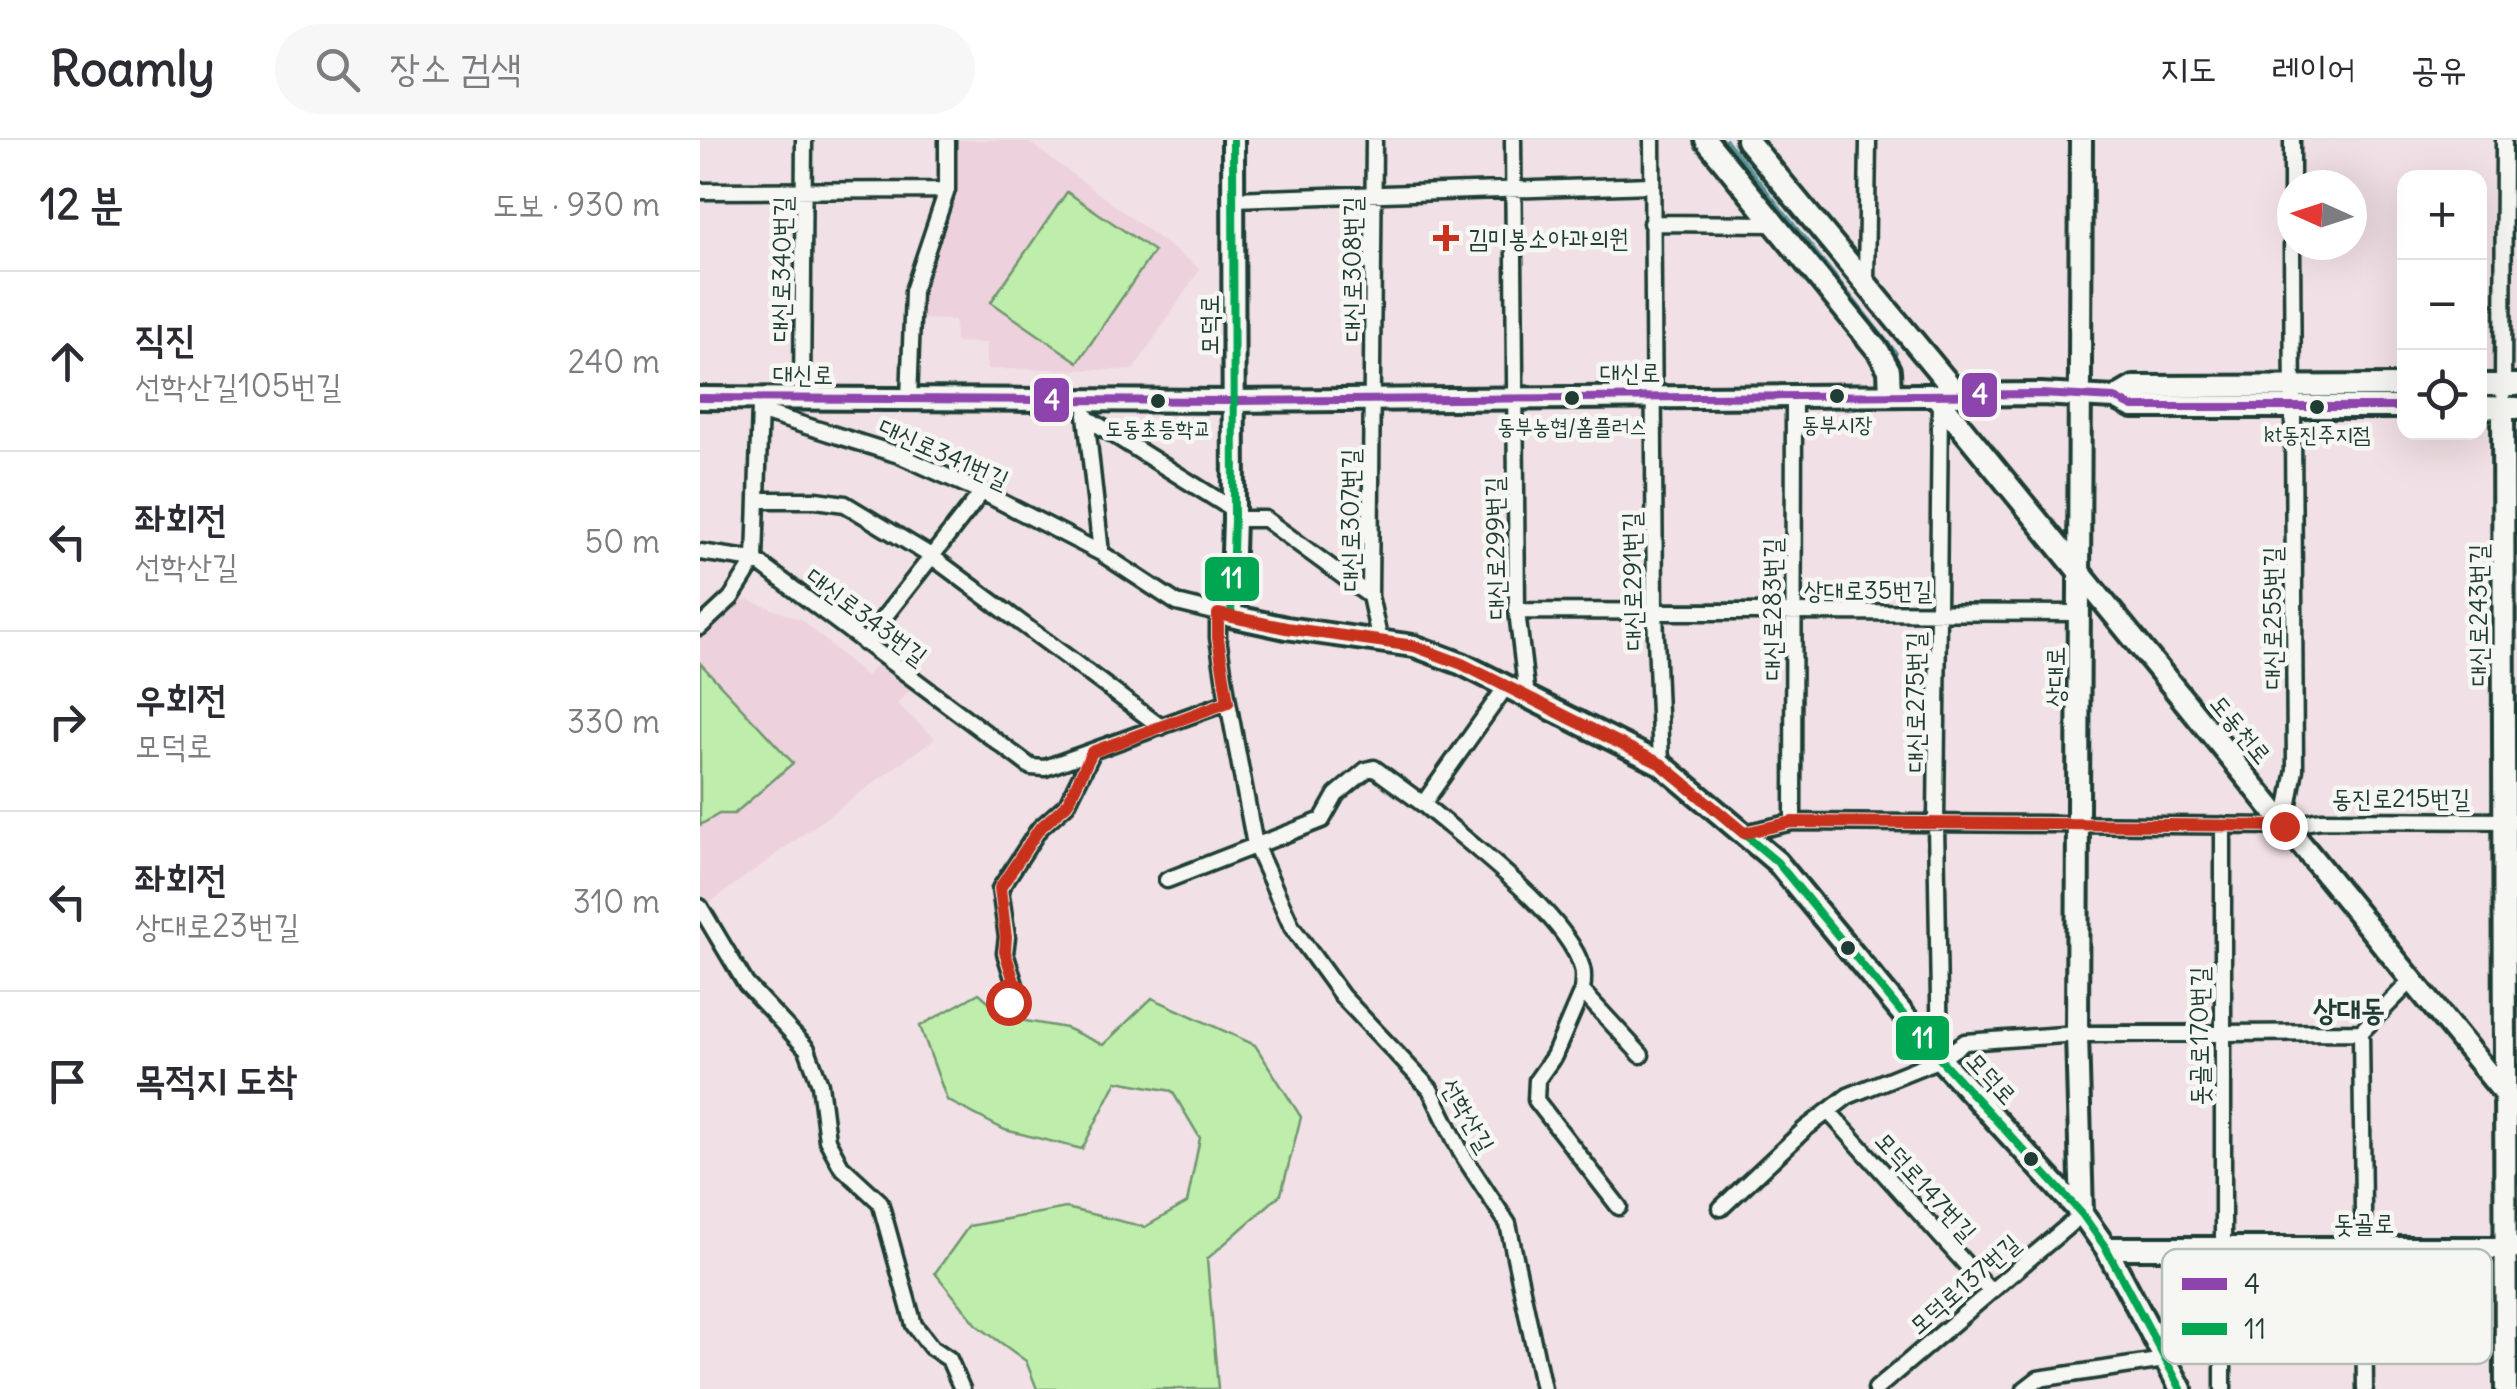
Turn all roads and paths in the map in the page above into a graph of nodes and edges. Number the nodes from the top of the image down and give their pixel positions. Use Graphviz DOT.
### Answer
graph roads {
  1 [pos="804,140"];
  2 [pos="947,140"];
  3 [pos="1233,140"];
  4 [pos="1374,140"];
  5 [pos="1513,140"];
  6 [pos="1652,140"];
  7 [pos="1706,140"];
  8 [pos="1747,140"];
  9 [pos="1868,140"];
  10 [pos="2081,140"];
  11 [pos="2292,140"];
  12 [pos="2504,140"];
  13 [pos="2292,170"];
  14 [pos="1651,186"];
  15 [pos="805,190"];
  16 [pos="947,190"];
  17 [pos="1514,190"];
  18 [pos="700,191"];
  19 [pos="1375,194"];
  20 [pos="1234,198"];
  21 [pos="1651,223"];
  22 [pos="1776,224"];
  23 [pos="2292,260"];
  24 [pos="1866,283"];
  25 [pos="1913,340"];
  26 [pos="1884,360"];
  27 [pos="2510,385"];
  28 [pos="2397,387"];
  29 [pos="1890,395"];
  30 [pos="1652,396"];
  31 [pos="1794,396"];
  32 [pos="1945,396"];
  33 [pos="2079,396"];
  34 [pos="2293,397"];
  35 [pos="700,398"];
  36 [pos="1374,398"];
  37 [pos="1514,398"];
  38 [pos="802,399"];
  39 [pos="909,400"];
  40 [pos="1232,401"];
  41 [pos="759,405"];
  42 [pos="2397,407"];
  43 [pos="2510,408"];
  44 [pos="1086,410"];
  45 [pos="982,492"];
  46 [pos="758,500"];
  47 [pos="1234,515"];
  48 [pos="700,552"];
  49 [pos="1101,553"];
  50 [pos="931,556"];
  51 [pos="755,560"];
  52 [pos="2079,568"];
  53 [pos="1370,596"];
  54 [pos="1517,610"];
  55 [pos="1654,612"];
  56 [pos="1795,612"];
  57 [pos="1938,612"];
  58 [pos="2081,613"];
  59 [pos="1225,615"];
  60 [pos="700,627"];
  61 [pos="1380,641"];
  62 [pos="864,643"];
  63 [pos="1505,688"];
  64 [pos="1526,697"];
  65 [pos="1228,702"];
  66 [pos="1161,727"];
  67 [pos="1092,752"];
  68 [pos="1661,764"];
  69 [pos="1423,804"];
  70 [pos="2510,821"];
  71 [pos="1792,822"];
  72 [pos="1936,824"];
  73 [pos="2079,824"];
  74 [pos="2223,825"];
  75 [pos="2284,826"];
  76 [pos="1744,833"];
  77 [pos="1255,846"];
  78 [pos="1167,880"];
  79 [pos="700,907"];
  80 [pos="2411,982"];
  81 [pos="1582,992"];
  82 [pos="1008,1002"];
  83 [pos="2222,1032"];
  84 [pos="2361,1032"];
  85 [pos="2077,1034"];
  86 [pos="1641,1055"];
  87 [pos="1940,1059"];
  88 [pos="2512,1102"];
  89 [pos="1829,1112"];
  90 [pos="1619,1207"];
  91 [pos="1721,1208"];
  92 [pos="2082,1214"];
  93 [pos="2106,1248"];
  94 [pos="2222,1248"];
  95 [pos="2363,1248"];
  96 [pos="2512,1248"];
  97 [pos="1989,1290"];
  98 [pos="2162,1354"];
  99 [pos="2511,1357"];
  100 [pos="2162,1361"];
  101 [pos="2167,1364"];
  102 [pos="2222,1364"];
  103 [pos="2365,1364"];
  104 [pos="2040,1384"];
  105 [pos="962,1389"];
  106 [pos="1543,1389"];
  107 [pos="1876,1389"];
  108 [pos="2025,1389"];
  109 [pos="2182,1389"];
  110 [pos="2223,1389"];
  111 [pos="2365,1389"];
  112 [pos="2506,1389"];
  1 -- 15 [label="street, 대신로340번길"];
  2 -- 16 [label="street"];
  3 -- 20 [label="street, 모덕로"];
  4 -- 19 [label="street, 대신로308번길"];
  5 -- 17 [label="street, 대신로299번길"];
  6 -- 14 [label="street, 대신로291번길"];
  7 -- 22 [label="street"];
  8 -- 24 [label="street, 도동천로"];
  9 -- 24 [label="street"];
  10 -- 33 [label="street, 상대로"];
  11 -- 13 [label="street, 대신로255번길"];
  12 -- 27 [label="street"];
  14 -- 17 [label="street"];
  14 -- 21 [label="street, 대신로291번길"];
  15 -- 16 [label="street"];
  15 -- 18 [label="street"];
  15 -- 38 [label="street, 대신로340번길"];
  16 -- 39 [label="street"];
  17 -- 19 [label="street"];
  17 -- 37 [label="street, 대신로299번길"];
  19 -- 20 [label="street"];
  19 -- 36 [label="street, 대신로308번길"];
  20 -- 40 [label="street, 모덕로"];
  21 -- 22 [label="street"];
  21 -- 30 [label="street, 대신로291번길"];
  22 -- 26 [label="street"];
  23 -- 34 [label="street, 대신로255번길"];
  24 -- 25 [label="street, 도동천로"];
  25 -- 26 [label="street"];
  25 -- 32 [label="street, 도동천로"];
  26 -- 29 [label="street"];
  27 -- 43 [label="street"];
  28 -- 34 [label="street, 대신로"];
  29 -- 31 [label="street, 대신로"];
  29 -- 32 [label="street, 대신로"];
  30 -- 31 [label="street, 대신로"];
  30 -- 37 [label="street, 대신로"];
  30 -- 55 [label="street, 대신로291번길"];
  31 -- 56 [label="street, 대신로283번길"];
  32 -- 33 [label="street, 대신로"];
  32 -- 52 [label="street, 도동천로"];
  32 -- 57 [label="street, 대신로275번길"];
  33 -- 34 [label="street, 대신로"];
  33 -- 52 [label="street, 상대로"];
  34 -- 42 [label="street, 대신로"];
  34 -- 75 [label="street, 대신로255번길"];
  35 -- 41 [label="street, 대신로"];
  36 -- 37 [label="street, 대신로"];
  36 -- 40 [label="street, 대신로"];
  36 -- 53 [label="street, 대신로307번길"];
  37 -- 54 [label="street, 대신로299번길"];
  38 -- 39 [label="street, 대신로"];
  38 -- 41 [label="street, 대신로"];
  39 -- 44 [label="street, 대신로"];
  40 -- 44 [label="street, 대신로"];
  40 -- 47 [label="street, 모덕로"];
  41 -- 45 [label="street, 대신로341번길"];
  41 -- 46 [label="street"];
  43 -- 70 [label="street, 대신로243번길"];
  44 -- 47 [label="street"];
  44 -- 49 [label="street"];
  45 -- 49 [label="street, 대신로341번길"];
  45 -- 50 [label="street"];
  46 -- 50 [label="street"];
  46 -- 51 [label="street"];
  47 -- 53 [label="street"];
  47 -- 59 [label="street, 모덕로"];
  48 -- 51 [label="street"];
  49 -- 59 [label="street, 대신로341번길"];
  50 -- 62 [label="street"];
  50 -- 66 [label="street"];
  51 -- 60 [label="street"];
  51 -- 62 [label="street, 대신로343번길"];
  52 -- 58 [label="street, 상대로"];
  52 -- 75 [label="street, 도동천로"];
  53 -- 61 [label="street, 대신로307번길"];
  54 -- 55 [label="street, 상대로35번길"];
  54 -- 64 [label="street, 대신로299번길"];
  55 -- 56 [label="street, 상대로35번길"];
  55 -- 68 [label="street, 대신로291번길"];
  56 -- 57 [label="street, 상대로35번길"];
  56 -- 71 [label="street, 대신로283번길"];
  57 -- 58 [label="street, 상대로35번길"];
  57 -- 72 [label="street, 대신로275번길"];
  58 -- 73 [label="street, 상대로"];
  59 -- 61 [label="street, 모덕로"];
  59 -- 65 [label="street, 선학산길"];
  61 -- 63 [label="street, 모덕로"];
  62 -- 67 [label="street, 대신로343번길"];
  63 -- 64 [label="street, 모덕로"];
  63 -- 69 [label="street"];
  64 -- 68 [label="street, 모덕로"];
  65 -- 66 [label="street"];
  65 -- 77 [label="street, 선학산길"];
  66 -- 67 [label="street"];
  67 -- 82 [label="street"];
  68 -- 76 [label="street, 모덕로"];
  69 -- 77 [label="street"];
  69 -- 81 [label="street"];
  70 -- 75 [label="street, 동진로215번길"];
  70 -- 88 [label="street"];
  71 -- 72 [label="street, 동진로215번길"];
  71 -- 76 [label="street, 동진로215번길"];
  72 -- 73 [label="street, 동진로215번길"];
  72 -- 87 [label="street, 대신로275번길"];
  73 -- 74 [label="street, 동진로215번길"];
  73 -- 85 [label="street, 상대로"];
  74 -- 75 [label="street, 동진로215번길"];
  74 -- 83 [label="street, 돗골로170번길"];
  75 -- 80 [label="street, 도동천로"];
  76 -- 87 [label="street, 모덕로"];
  77 -- 78 [label="street"];
  77 -- 106 [label="street, 선학산길"];
  79 -- 105 [label="street"];
  80 -- 84 [label="street"];
  80 -- 88 [label="street, 도동천로"];
  81 -- 86 [label="street"];
  81 -- 90 [label="street"];
  83 -- 84 [label="street"];
  83 -- 85 [label="street"];
  83 -- 94 [label="street, 돗골로170번길"];
  84 -- 95 [label="street"];
  85 -- 87 [label="street"];
  85 -- 92 [label="street, 상대로"];
  87 -- 89 [label="street"];
  87 -- 92 [label="street, 모덕로"];
  88 -- 96 [label="street"];
  89 -- 91 [label="street"];
  89 -- 97 [label="street, 모덕로147번길"];
  92 -- 93 [label="street, 모덕로"];
  92 -- 97 [label="street, 모덕로137번길"];
  93 -- 94 [label="street, 돗골로"];
  93 -- 98 [label="street, 모덕로"];
  94 -- 95 [label="street, 돗골로"];
  95 -- 96 [label="street, 돗골로"];
  96 -- 99 [label="street"];
  97 -- 107 [label="street, 모덕로137번길"];
  99 -- 112 [label="street"];
  100 -- 104 [label="street"];
  101 -- 109 [label="street, 모덕로"];
  102 -- 110 [label="street"];
  103 -- 111 [label="street"];
  104 -- 108 [label="street"];
}
